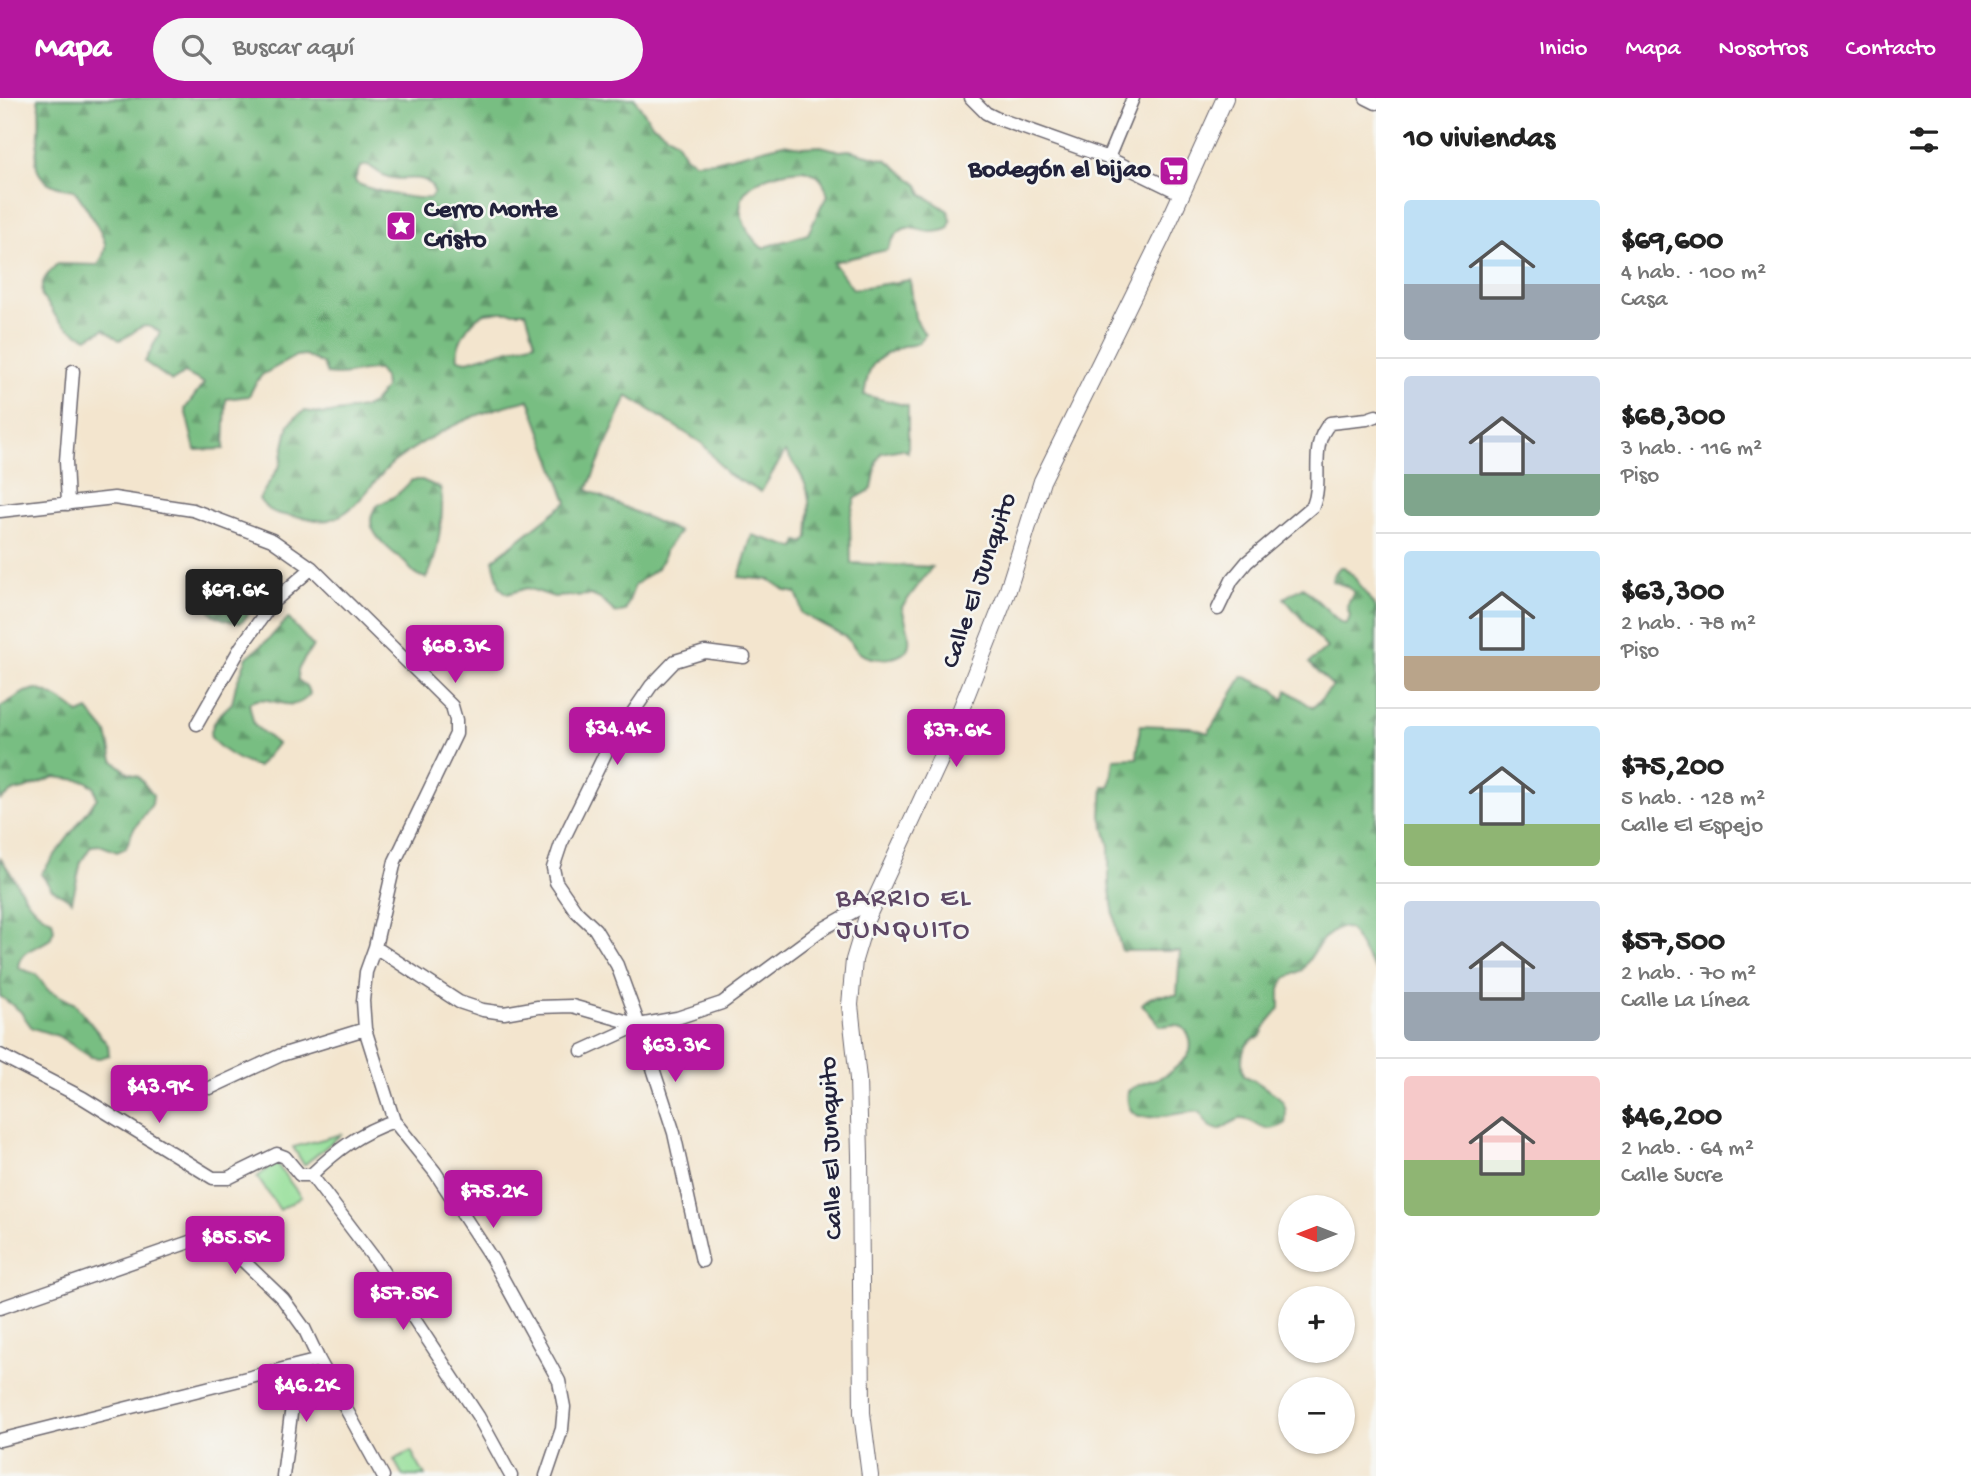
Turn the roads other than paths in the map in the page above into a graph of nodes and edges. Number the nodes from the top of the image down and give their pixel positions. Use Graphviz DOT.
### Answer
graph roads {
  1 [pos="971,98"];
  2 [pos="1133,98"];
  3 [pos="1225,98"];
  4 [pos="1366,98"];
  5 [pos="1376,103"];
  6 [pos="1108,158"];
  7 [pos="1182,194"];
  8 [pos="73,371"];
  9 [pos="1376,416"];
  10 [pos="68,504"];
  11 [pos="0,511"];
  12 [pos="312,568"];
  13 [pos="1218,609"];
  14 [pos="744,657"];
  15 [pos="197,724"];
  16 [pos="876,899"];
  17 [pos="375,947"];
  18 [pos="639,1025"];
  19 [pos="365,1029"];
  20 [pos="582,1051"];
  21 [pos="0,1055"];
  22 [pos="210,1088"];
  23 [pos="394,1121"];
  24 [pos="310,1175"];
  25 [pos="702,1261"];
  26 [pos="0,1308"];
  27 [pos="319,1360"];
  28 [pos="297,1367"];
  29 [pos="0,1440"];
  30 [pos="283,1476"];
  31 [pos="383,1476"];
  32 [pos="511,1476"];
  33 [pos="546,1476"];
  34 [pos="870,1476"];
  1 -- 6 [label="street"];
  2 -- 6 [label="street"];
  3 -- 7 [label="street, Calle El Junquito"];
  4 -- 5 [label="street"];
  6 -- 7 [label="street"];
  7 -- 16 [label="street, Calle El Junquito"];
  8 -- 10 [label="street"];
  9 -- 13 [label="street"];
  10 -- 11 [label="street"];
  10 -- 12 [label="street"];
  12 -- 15 [label="street"];
  12 -- 17 [label="street"];
  14 -- 18 [label="street"];
  16 -- 18 [label="street"];
  16 -- 34 [label="street, Calle El Junquito"];
  17 -- 18 [label="street"];
  17 -- 19 [label="street"];
  18 -- 20 [label="street"];
  18 -- 25 [label="street"];
  19 -- 22 [label="street"];
  19 -- 23 [label="street"];
  21 -- 24 [label="street"];
  23 -- 24 [label="street"];
  23 -- 33 [label="street"];
  24 -- 32 [label="street"];
  26 -- 27 [label="street"];
  27 -- 28 [label="street"];
  27 -- 31 [label="street"];
  28 -- 29 [label="street"];
  28 -- 30 [label="street"];
}
